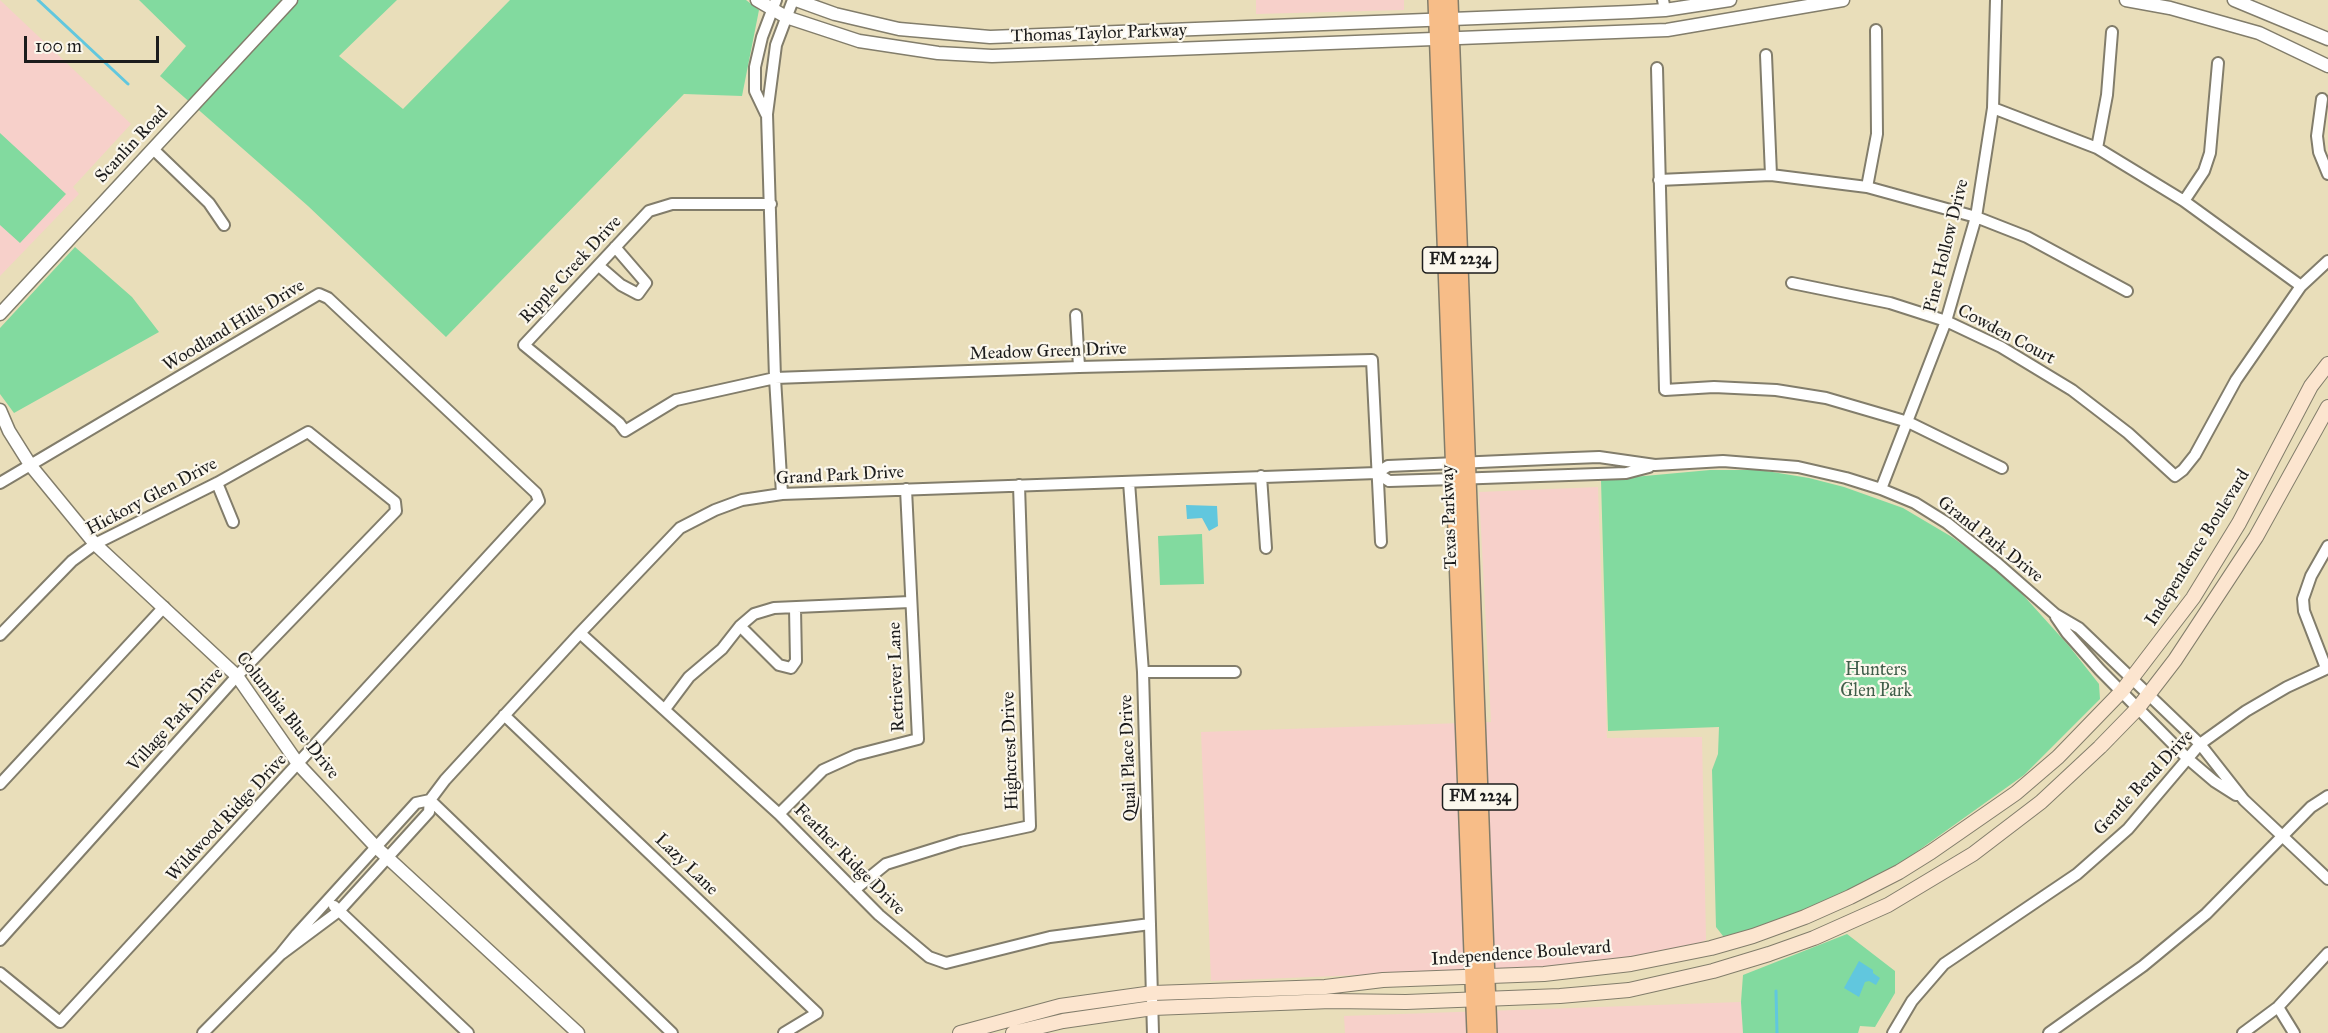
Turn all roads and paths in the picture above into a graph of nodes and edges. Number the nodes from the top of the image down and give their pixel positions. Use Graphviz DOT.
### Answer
graph roads {
  1 [pos="291,0"];
  2 [pos="757,0"];
  3 [pos="794,0"];
  4 [pos="1436,0"];
  5 [pos="1450,0"];
  6 [pos="1730,0"];
  7 [pos="1843,0"];
  8 [pos="1996,0"];
  9 [pos="2126,0"];
  10 [pos="2234,0"];
  11 [pos="2142,1"];
  12 [pos="1818,2"];
  13 [pos="774,4"];
  14 [pos="1664,5"];
  15 [pos="1631,12"];
  16 [pos="786,17"];
  17 [pos="2280,18"];
  18 [pos="1444,19"];
  19 [pos="1289,25"];
  20 [pos="1876,30"];
  21 [pos="1633,32"];
  22 [pos="2112,32"];
  23 [pos="1444,38"];
  24 [pos="2271,38"];
  25 [pos="2328,39"];
  26 [pos="1289,45"];
  27 [pos="1766,56"];
  28 [pos="2218,63"];
  29 [pos="2328,66"];
  30 [pos="1657,68"];
  31 [pos="2322,99"];
  32 [pos="1993,108"];
  33 [pos="767,114"];
  34 [pos="2097,148"];
  35 [pos="153,149"];
  36 [pos="2328,174"];
  37 [pos="1771,175"];
  38 [pos="1659,180"];
  39 [pos="1868,187"];
  40 [pos="2184,201"];
  41 [pos="771,204"];
  42 [pos="1976,217"];
  43 [pos="224,225"];
  44 [pos="615,248"];
  45 [pos="2328,261"];
  46 [pos="599,266"];
  47 [pos="1792,283"];
  48 [pos="2301,286"];
  49 [pos="2127,291"];
  50 [pos="0,314"];
  51 [pos="1076,315"];
  52 [pos="1946,321"];
  53 [pos="2328,364"];
  54 [pos="1079,367"];
  55 [pos="775,378"];
  56 [pos="2307,393"];
  57 [pos="2328,407"];
  58 [pos="0,410"];
  59 [pos="1908,422"];
  60 [pos="5,428"];
  61 [pos="624,431"];
  62 [pos="335,454"];
  63 [pos="1656,465"];
  64 [pos="31,466"];
  65 [pos="2002,468"];
  66 [pos="1461,471"];
  67 [pos="514,473"];
  68 [pos="1377,473"];
  69 [pos="1261,476"];
  70 [pos="1129,482"];
  71 [pos="0,483"];
  72 [pos="217,483"];
  73 [pos="1019,485"];
  74 [pos="906,489"];
  75 [pos="1881,489"];
  76 [pos="782,494"];
  77 [pos="233,522"];
  78 [pos="1380,543"];
  79 [pos="95,544"];
  80 [pos="2328,546"];
  81 [pos="1266,548"];
  82 [pos="910,602"];
  83 [pos="164,607"];
  84 [pos="795,608"];
  85 [pos="2055,614"];
  86 [pos="740,626"];
  87 [pos="1459,626"];
  88 [pos="580,633"];
  89 [pos="0,635"];
  90 [pos="1475,651"];
  91 [pos="2327,668"];
  92 [pos="1143,672"];
  93 [pos="1235,672"];
  94 [pos="237,676"];
  95 [pos="2133,678"];
  96 [pos="2122,691"];
  97 [pos="2150,694"];
  98 [pos="2138,708"];
  99 [pos="665,709"];
  100 [pos="504,715"];
  101 [pos="1463,742"];
  102 [pos="2200,744"];
  103 [pos="2187,758"];
  104 [pos="299,765"];
  105 [pos="1480,771"];
  106 [pos="0,784"];
  107 [pos="2328,796"];
  108 [pos="430,800"];
  109 [pos="2244,800"];
  110 [pos="779,814"];
  111 [pos="1960,834"];
  112 [pos="2283,836"];
  113 [pos="376,847"];
  114 [pos="1973,854"];
  115 [pos="387,858"];
  116 [pos="2328,879"];
  117 [pos="854,890"];
  118 [pos="328,900"];
  119 [pos="339,911"];
  120 [pos="1150,924"];
  121 [pos="0,940"];
  122 [pos="1711,948"];
  123 [pos="2328,953"];
  124 [pos="280,955"];
  125 [pos="1713,971"];
  126 [pos="0,973"];
  127 [pos="1480,976"];
  128 [pos="1325,987"];
  129 [pos="1153,993"];
  130 [pos="1481,999"];
  131 [pos="1331,1001"];
  132 [pos="2278,1007"];
  133 [pos="1153,1008"];
  134 [pos="997,1027"];
  135 [pos="203,1033"];
  136 [pos="468,1033"];
  137 [pos="578,1033"];
  138 [pos="672,1033"];
  139 [pos="784,1033"];
  140 [pos="960,1033"];
  141 [pos="1013,1033"];
  142 [pos="1154,1033"];
  143 [pos="1475,1033"];
  144 [pos="1489,1033"];
  145 [pos="1893,1033"];
  146 [pos="2049,1033"];
  147 [pos="2243,1033"];
  148 [pos="2294,1033"];
  1 -- 35 [label="street, Scanlin Road"];
  2 -- 13 [label="street, Thomas Taylor Parkway"];
  3 -- 16 [label="street"];
  3 -- 19 [label="street, Thomas Taylor Parkway"];
  4 -- 18 [label="main road, Texas Parkway / FM 2234"];
  5 -- 18 [label="main road, Texas Parkway / FM 2234"];
  6 -- 14 [label="street, Thomas Taylor Parkway"];
  7 -- 12 [label="street, Thomas Taylor Parkway"];
  8 -- 32 [label="street, Pine Hollow Drive"];
  9 -- 11 [label="street"];
  10 -- 17 [label="street"];
  11 -- 24 [label="street"];
  12 -- 21 [label="street, Thomas Taylor Parkway"];
  13 -- 16 [label="street, Thomas Taylor Parkway"];
  13 -- 33 [label="street"];
  14 -- 15 [label="street, Thomas Taylor Parkway"];
  15 -- 18 [label="street, Thomas Taylor Parkway"];
  15 -- 21 [label="street"];
  16 -- 26 [label="street, Thomas Taylor Parkway"];
  16 -- 33 [label="street"];
  17 -- 24 [label="street"];
  17 -- 25 [label="street"];
  18 -- 19 [label="street, Thomas Taylor Parkway"];
  18 -- 23 [label="main road, Texas Parkway / FM 2234"];
  19 -- 26 [label="street"];
  20 -- 39 [label="street"];
  21 -- 23 [label="street, Thomas Taylor Parkway"];
  22 -- 34 [label="street"];
  23 -- 26 [label="street, Thomas Taylor Parkway"];
  23 -- 66 [label="main road, Texas Parkway / FM 2234"];
  24 -- 29 [label="street"];
  27 -- 37 [label="street"];
  28 -- 40 [label="street"];
  30 -- 38 [label="street"];
  31 -- 36 [label="street"];
  32 -- 34 [label="street"];
  32 -- 42 [label="street, Pine Hollow Drive"];
  33 -- 41 [label="street"];
  34 -- 40 [label="street"];
  35 -- 43 [label="street"];
  35 -- 50 [label="street, Scanlin Road"];
  37 -- 38 [label="street"];
  37 -- 39 [label="street"];
  38 -- 59 [label="street"];
  39 -- 42 [label="street"];
  40 -- 48 [label="street"];
  41 -- 44 [label="street, Ripple Creek Drive"];
  41 -- 55 [label="street"];
  42 -- 49 [label="street"];
  42 -- 52 [label="street, Pine Hollow Drive"];
  44 -- 46 [label="street, Ripple Creek Drive"];
  44 -- 46 [label="street"];
  45 -- 48 [label="street"];
  46 -- 61 [label="street, Ripple Creek Drive"];
  47 -- 52 [label="street, Cowden Court"];
  48 -- 52 [label="street, Cowden Court"];
  51 -- 54 [label="street"];
  52 -- 59 [label="street, Pine Hollow Drive"];
  53 -- 56 [label="main road, Independence Boulevard"];
  54 -- 55 [label="street, Meadow Green Drive"];
  54 -- 68 [label="street, Meadow Green Drive"];
  55 -- 61 [label="street, Meadow Green Drive"];
  55 -- 76 [label="street"];
  56 -- 57 [label="main road"];
  56 -- 95 [label="main road, Independence Boulevard"];
  57 -- 97 [label="main road"];
  58 -- 60 [label="street, Columbia Blue Drive"];
  59 -- 65 [label="street"];
  59 -- 75 [label="street, Pine Hollow Drive"];
  60 -- 64 [label="street, Columbia Blue Drive"];
  62 -- 72 [label="street, Hickory Glen Drive"];
  62 -- 94 [label="street, Village Park Drive"];
  63 -- 66 [label="street, Grand Park Drive"];
  63 -- 66 [label="street, Grand Park Drive"];
  63 -- 75 [label="street, Grand Park Drive"];
  64 -- 67 [label="street, Woodland Hills Drive"];
  64 -- 71 [label="street, Woodland Hills Drive"];
  64 -- 79 [label="street, Columbia Blue Drive"];
  66 -- 68 [label="street, Grand Park Drive"];
  66 -- 87 [label="main road, Texas Parkway / FM 2234"];
  66 -- 90 [label="main road, Texas Parkway / FM 2234"];
  67 -- 104 [label="street, Wildwood Ridge Drive"];
  68 -- 69 [label="street, Grand Park Drive"];
  68 -- 78 [label="street"];
  69 -- 70 [label="street, Grand Park Drive"];
  69 -- 81 [label="street"];
  70 -- 73 [label="street, Grand Park Drive"];
  70 -- 92 [label="street, Quail Place Drive"];
  72 -- 77 [label="street"];
  72 -- 79 [label="street, Hickory Glen Drive"];
  73 -- 74 [label="street, Grand Park Drive"];
  73 -- 117 [label="street, Highcrest Drive"];
  74 -- 76 [label="street, Grand Park Drive"];
  74 -- 82 [label="street, Retriever Lane"];
  75 -- 85 [label="street, Grand Park Drive"];
  76 -- 88 [label="street, Grand Park Drive"];
  79 -- 83 [label="street, Columbia Blue Drive"];
  79 -- 89 [label="street, Hickory Glen Drive"];
  80 -- 91 [label="street"];
  82 -- 84 [label="street"];
  82 -- 110 [label="street, Retriever Lane"];
  83 -- 94 [label="street, Columbia Blue Drive"];
  83 -- 106 [label="street"];
  84 -- 86 [label="street"];
  84 -- 86 [label="street"];
  85 -- 95 [label="street, Grand Park Drive"];
  85 -- 96 [label="street, Grand Park Drive"];
  86 -- 99 [label="street"];
  87 -- 90 [label="main road"];
  87 -- 101 [label="main road, Texas Parkway / FM 2234"];
  88 -- 99 [label="street, Feather Ridge Drive"];
  88 -- 100 [label="street, Grand Park Drive"];
  90 -- 105 [label="main road, Texas Parkway / FM 2234"];
  91 -- 102 [label="street, Gentle Bend Drive"];
  92 -- 93 [label="street"];
  92 -- 120 [label="street, Quail Place Drive"];
  94 -- 104 [label="street, Columbia Blue Drive"];
  94 -- 121 [label="street, Village Park Drive"];
  95 -- 96 [label="main road, Independence Boulevard"];
  95 -- 97 [label="street, Grand Park Drive"];
  96 -- 98 [label="street, Grand Park Drive"];
  96 -- 111 [label="main road, Independence Boulevard"];
  97 -- 98 [label="main road"];
  97 -- 102 [label="street, Grand Park Drive"];
  98 -- 103 [label="street, Grand Park Drive"];
  98 -- 114 [label="main road"];
  99 -- 110 [label="street, Feather Ridge Drive"];
  100 -- 108 [label="street, Grand Park Drive"];
  100 -- 139 [label="street, Lazy Lane"];
  101 -- 105 [label="main road"];
  101 -- 127 [label="main road, Texas Parkway / FM 2234"];
  102 -- 103 [label="street, Gentle Bend Drive"];
  102 -- 109 [label="street, Grand Park Drive"];
  103 -- 109 [label="street, Grand Park Drive"];
  103 -- 145 [label="street, Gentle Bend Drive"];
  104 -- 113 [label="street, Columbia Blue Drive"];
  104 -- 126 [label="street, Wildwood Ridge Drive"];
  105 -- 127 [label="main road, Texas Parkway / FM 2234"];
  107 -- 112 [label="street"];
  108 -- 113 [label="street, Grand Park Drive"];
  108 -- 115 [label="street, Grand Park Drive"];
  108 -- 138 [label="street"];
  109 -- 112 [label="street, Grand Park Drive"];
  110 -- 117 [label="street, Feather Ridge Drive"];
  111 -- 114 [label="main road"];
  111 -- 122 [label="main road, Independence Boulevard"];
  112 -- 116 [label="street, Grand Park Drive"];
  112 -- 146 [label="street"];
  113 -- 115 [label="street, Columbia Blue Drive"];
  113 -- 118 [label="street, Grand Park Drive"];
  114 -- 125 [label="main road"];
  115 -- 119 [label="street, Grand Park Drive"];
  115 -- 137 [label="street, Columbia Blue Drive"];
  117 -- 120 [label="street, Feather Ridge Drive"];
  118 -- 119 [label="street"];
  118 -- 124 [label="street, Grand Park Drive"];
  119 -- 124 [label="street, Grand Park Drive"];
  119 -- 136 [label="street"];
  120 -- 129 [label="street, Quail Place Drive"];
  122 -- 125 [label="main road"];
  122 -- 127 [label="main road, Independence Boulevard"];
  123 -- 132 [label="street"];
  124 -- 135 [label="street, Grand Park Drive"];
  125 -- 130 [label="main road"];
  127 -- 128 [label="main road, Independence Boulevard"];
  127 -- 130 [label="main road, Texas Parkway / FM 2234"];
  128 -- 129 [label="main road, Independence Boulevard"];
  128 -- 131 [label="main road"];
  129 -- 133 [label="street, Quail Place Drive"];
  129 -- 134 [label="main road, Independence Boulevard"];
  130 -- 131 [label="main road"];
  130 -- 143 [label="main road, Texas Parkway / FM 2234"];
  130 -- 144 [label="main road, Texas Parkway / FM 2234"];
  131 -- 133 [label="main road"];
  132 -- 147 [label="street"];
  132 -- 148 [label="street"];
  133 -- 141 [label="main road"];
  133 -- 142 [label="street, Quail Place Drive"];
  134 -- 140 [label="main road, Independence Boulevard"];
}
